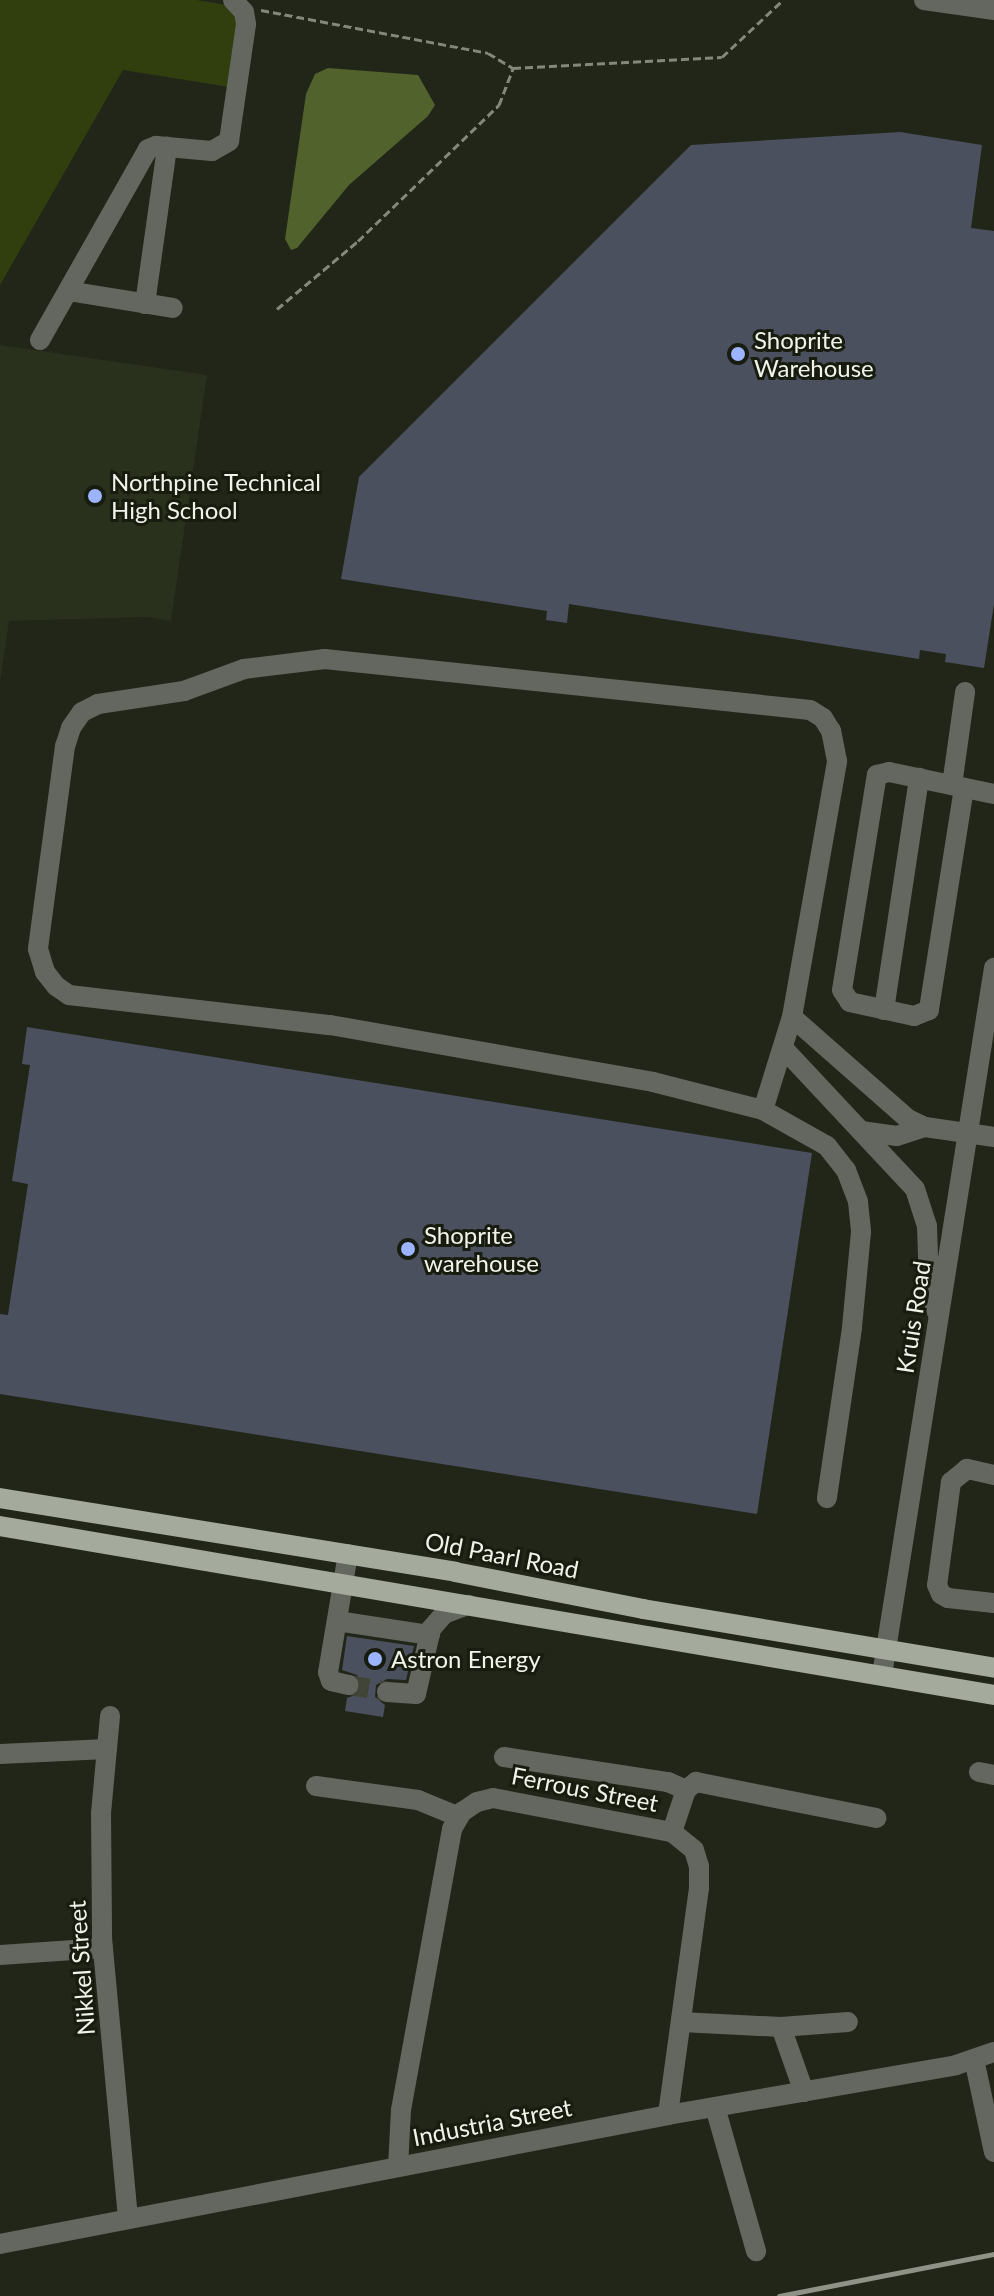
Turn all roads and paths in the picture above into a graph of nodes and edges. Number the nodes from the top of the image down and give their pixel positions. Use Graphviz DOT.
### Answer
graph roads {
  1 [pos="783,0"];
  2 [pos="924,0"];
  3 [pos="236,3"];
  4 [pos="994,10"];
  5 [pos="513,68"];
  6 [pos="167,147"];
  7 [pos="68,291"];
  8 [pos="145,304"];
  9 [pos="173,308"];
  10 [pos="277,309"];
  11 [pos="40,340"];
  12 [pos="965,692"];
  13 [pos="919,778"];
  14 [pos="958,786"];
  15 [pos="994,794"];
  16 [pos="994,968"];
  17 [pos="884,1010"];
  18 [pos="792,1017"];
  19 [pos="785,1050"];
  20 [pos="763,1110"];
  21 [pos="925,1127"];
  22 [pos="861,1131"];
  23 [pos="968,1133"];
  24 [pos="994,1137"];
  25 [pos="939,1321"];
  26 [pos="994,1475"];
  27 [pos="0,1498"];
  28 [pos="827,1498"];
  29 [pos="0,1526"];
  30 [pos="348,1554"];
  31 [pos="343,1584"];
  32 [pos="994,1603"];
  33 [pos="468,1605"];
  34 [pos="337,1621"];
  35 [pos="430,1635"];
  36 [pos="887,1649"];
  37 [pos="994,1668"];
  38 [pos="882,1675"];
  39 [pos="349,1685"];
  40 [pos="387,1692"];
  41 [pos="994,1695"];
  42 [pos="110,1716"];
  43 [pos="107,1749"];
  44 [pos="0,1754"];
  45 [pos="504,1757"];
  46 [pos="316,1786"];
  47 [pos="686,1790"];
  48 [pos="459,1817"];
  49 [pos="876,1818"];
  50 [pos="672,1832"];
  51 [pos="103,1948"];
  52 [pos="0,1955"];
  53 [pos="681,2022"];
  54 [pos="848,2022"];
  55 [pos="781,2027"];
  56 [pos="994,2052"];
  57 [pos="974,2059"];
  58 [pos="804,2092"];
  59 [pos="715,2107"];
  60 [pos="668,2115"];
  61 [pos="994,2152"];
  62 [pos="398,2167"];
  63 [pos="128,2217"];
  64 [pos="0,2244"];
  65 [pos="756,2251"];
  1 -- 5 [label="path"];
  2 -- 4 [label="street"];
  3 -- 5 [label="path"];
  3 -- 6 [label="street"];
  5 -- 10 [label="path"];
  6 -- 7 [label="street"];
  6 -- 8 [label="street"];
  7 -- 8 [label="street"];
  7 -- 11 [label="street"];
  8 -- 9 [label="street"];
  12 -- 14 [label="street"];
  13 -- 14 [label="street"];
  13 -- 17 [label="street"];
  13 -- 17 [label="street"];
  14 -- 15 [label="street"];
  14 -- 17 [label="street"];
  16 -- 23 [label="street, Kruis Road"];
  18 -- 19 [label="street"];
  18 -- 20 [label="street"];
  18 -- 21 [label="street"];
  19 -- 20 [label="street"];
  19 -- 22 [label="street"];
  20 -- 28 [label="street"];
  21 -- 22 [label="street"];
  21 -- 23 [label="street"];
  22 -- 25 [label="street"];
  23 -- 24 [label="street"];
  23 -- 25 [label="street, Kruis Road"];
  25 -- 36 [label="street, Kruis Road"];
  26 -- 32 [label="street"];
  27 -- 30 [label="main road, Old Paarl Road"];
  29 -- 31 [label="main road"];
  30 -- 31 [label="street"];
  30 -- 36 [label="main road, Old Paarl Road"];
  31 -- 33 [label="main road"];
  31 -- 34 [label="street"];
  33 -- 35 [label="street"];
  33 -- 38 [label="main road"];
  34 -- 35 [label="street"];
  34 -- 39 [label="street"];
  35 -- 40 [label="street"];
  36 -- 37 [label="main road, Old Paarl Road"];
  36 -- 38 [label="street, Kruis Road"];
  38 -- 41 [label="main road"];
  42 -- 43 [label="street, Nikkel Street"];
  43 -- 44 [label="street"];
  43 -- 51 [label="street, Nikkel Street"];
  45 -- 47 [label="street"];
  46 -- 48 [label="street"];
  47 -- 49 [label="street"];
  47 -- 50 [label="street"];
  48 -- 50 [label="street, Ferrous Street"];
  48 -- 62 [label="street"];
  50 -- 53 [label="street, Ferrous Street"];
  51 -- 52 [label="street"];
  51 -- 63 [label="street, Nikkel Street"];
  53 -- 55 [label="street"];
  53 -- 60 [label="street, Ferrous Street"];
  54 -- 55 [label="street"];
  55 -- 58 [label="street"];
  56 -- 57 [label="street, Industria Street"];
  57 -- 58 [label="street, Industria Street"];
  57 -- 61 [label="street"];
  58 -- 59 [label="street, Industria Street"];
  59 -- 60 [label="street, Industria Street"];
  59 -- 65 [label="street"];
  60 -- 62 [label="street, Industria Street"];
  62 -- 63 [label="street, Industria Street"];
  63 -- 64 [label="street, Industria Street"];
}
